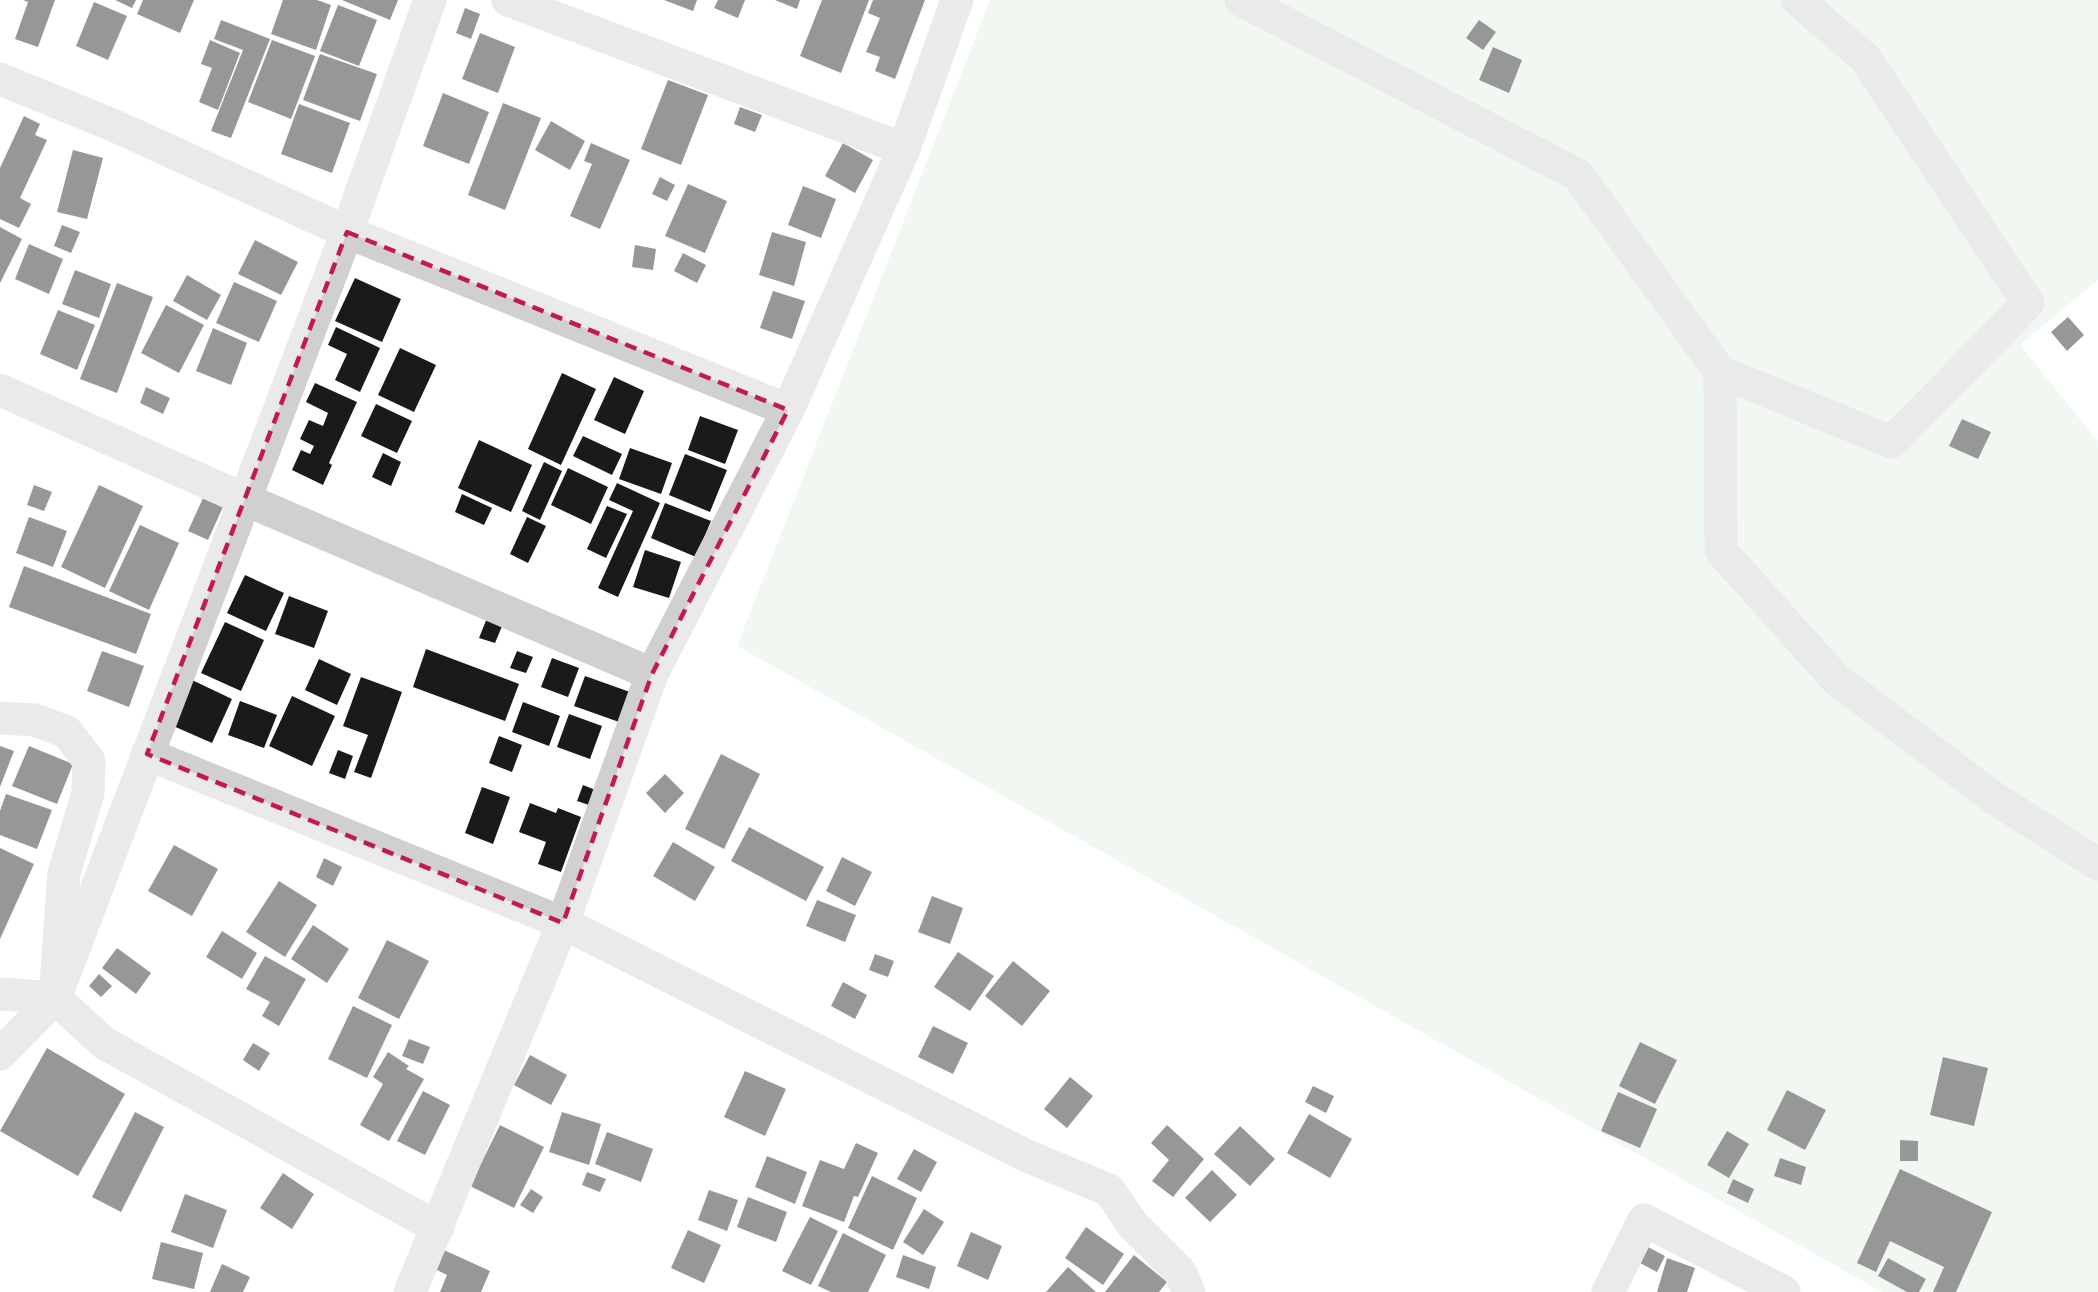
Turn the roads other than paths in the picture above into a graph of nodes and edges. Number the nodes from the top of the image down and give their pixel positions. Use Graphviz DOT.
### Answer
graph roads {
  1 [pos="430,0"];
  2 [pos="508,0"];
  3 [pos="957,0"];
  4 [pos="1241,0"];
  5 [pos="1798,0"];
  6 [pos="0,79"];
  7 [pos="904,148"];
  8 [pos="348,232"];
  9 [pos="1720,372"];
  10 [pos="0,390"];
  11 [pos="788,410"];
  12 [pos="244,499"];
  13 [pos="652,674"];
  14 [pos="0,718"];
  15 [pos="147,754"];
  16 [pos="2098,864"];
  17 [pos="563,923"];
  18 [pos="0,994"];
  19 [pos="55,998"];
  20 [pos="0,1054"];
  21 [pos="438,1228"];
  22 [pos="410,1292"];
  23 [pos="1189,1292"];
  24 [pos="1608,1292"];
  25 [pos="1784,1292"];
  1 -- 8 [label="street"];
  2 -- 7 [label="street"];
  3 -- 7 [label="street"];
  4 -- 9 [label="street"];
  5 -- 9 [label="street"];
  6 -- 8 [label="street"];
  7 -- 11 [label="street"];
  8 -- 11 [label="street"];
  8 -- 12 [label="street"];
  9 -- 16 [label="street"];
  10 -- 12 [label="street"];
  11 -- 13 [label="street"];
  12 -- 13 [label="street"];
  12 -- 15 [label="street"];
  13 -- 17 [label="street"];
  14 -- 19 [label="street"];
  15 -- 17 [label="street"];
  15 -- 19 [label="street"];
  17 -- 21 [label="street"];
  17 -- 23 [label="street"];
  18 -- 19 [label="street"];
  19 -- 20 [label="street"];
  19 -- 21 [label="street"];
  21 -- 22 [label="street"];
  24 -- 25 [label="street"];
}
